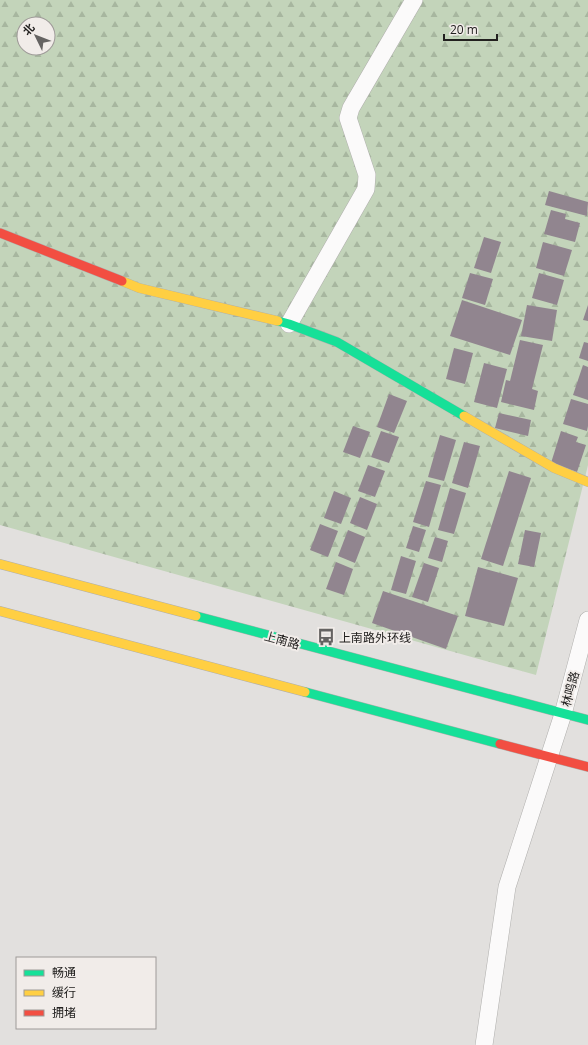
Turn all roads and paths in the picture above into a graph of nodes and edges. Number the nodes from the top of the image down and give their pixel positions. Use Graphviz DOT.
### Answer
graph roads {
  1 [pos="414,0"];
  2 [pos="0,233"];
  3 [pos="289,324"];
  4 [pos="588,482"];
  5 [pos="0,564"];
  6 [pos="0,611"];
  7 [pos="588,620"];
  8 [pos="563,714"];
  9 [pos="588,720"];
  10 [pos="548,757"];
  11 [pos="588,767"];
  12 [pos="484,1045"];
  1 -- 3 [label="street"];
  2 -- 3 [label="main road"];
  3 -- 4 [label="main road"];
  5 -- 8 [label="main road, 上南路"];
  6 -- 10 [label="main road"];
  7 -- 8 [label="street, 林鸣路"];
  8 -- 9 [label="main road, 上南路"];
  8 -- 10 [label="street, 林鸣路"];
  10 -- 11 [label="main road"];
  10 -- 12 [label="street, 林鸣路"];
}
